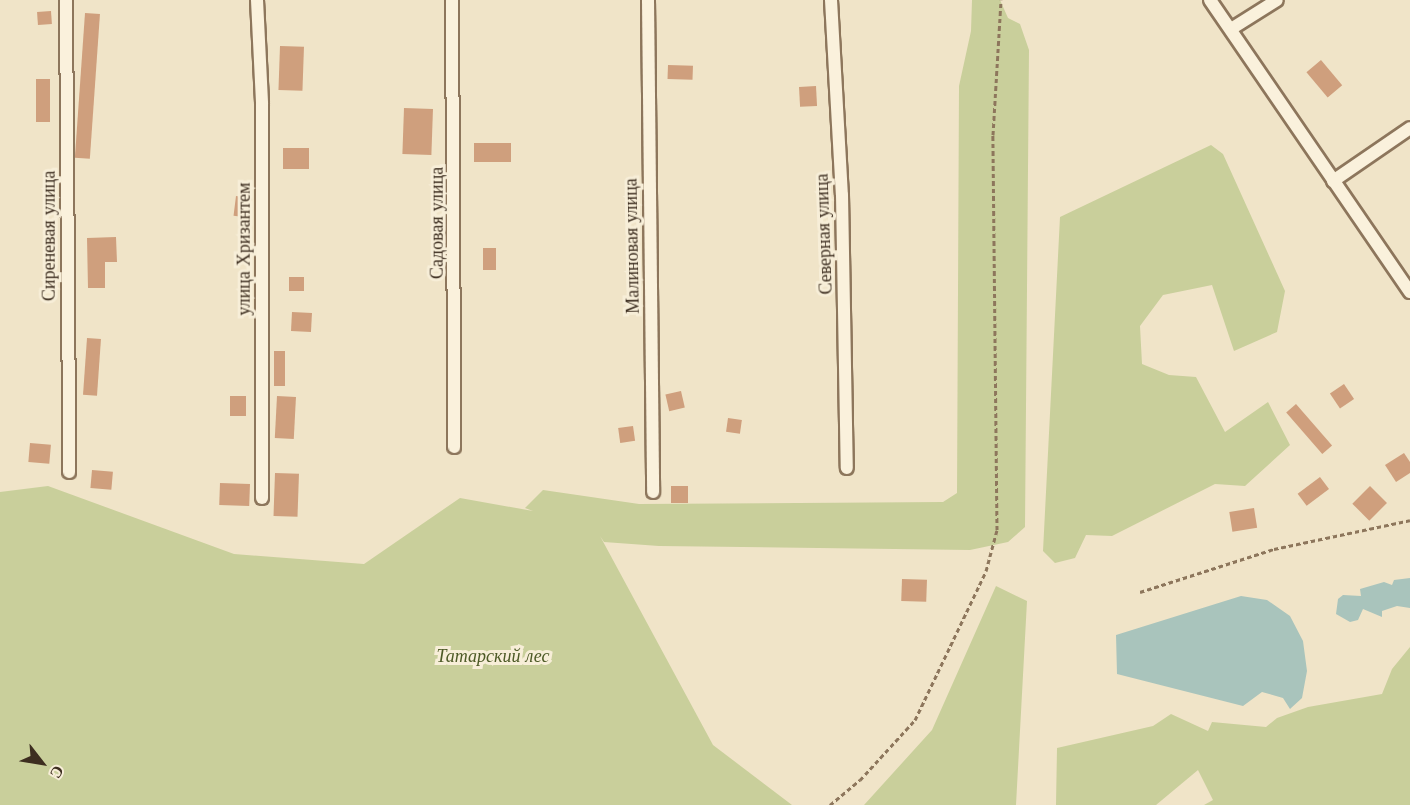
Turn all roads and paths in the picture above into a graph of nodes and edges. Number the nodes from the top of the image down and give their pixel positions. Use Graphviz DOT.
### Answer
graph roads {
  1 [pos="66,0"];
  2 [pos="257,0"];
  3 [pos="452,0"];
  4 [pos="648,0"];
  5 [pos="831,0"];
  6 [pos="1001,0"];
  7 [pos="1210,0"];
  8 [pos="1276,0"];
  9 [pos="1231,28"];
  10 [pos="1410,128"];
  11 [pos="1333,181"];
  12 [pos="1410,292"];
  13 [pos="454,447"];
  14 [pos="847,468"];
  15 [pos="69,472"];
  16 [pos="653,492"];
  17 [pos="262,498"];
  18 [pos="1410,520"];
  19 [pos="1140,592"];
  20 [pos="830,805"];
  1 -- 15 [label="street, Сиреневая улица"];
  2 -- 17 [label="street, улица Хризантем"];
  3 -- 13 [label="street, Садовая улица"];
  4 -- 16 [label="street, Малиновая улица"];
  5 -- 14 [label="street, Северная улица"];
  6 -- 20 [label="path"];
  7 -- 9 [label="street"];
  8 -- 9 [label="street"];
  9 -- 11 [label="street"];
  10 -- 11 [label="street"];
  11 -- 12 [label="street"];
  18 -- 19 [label="path"];
}
